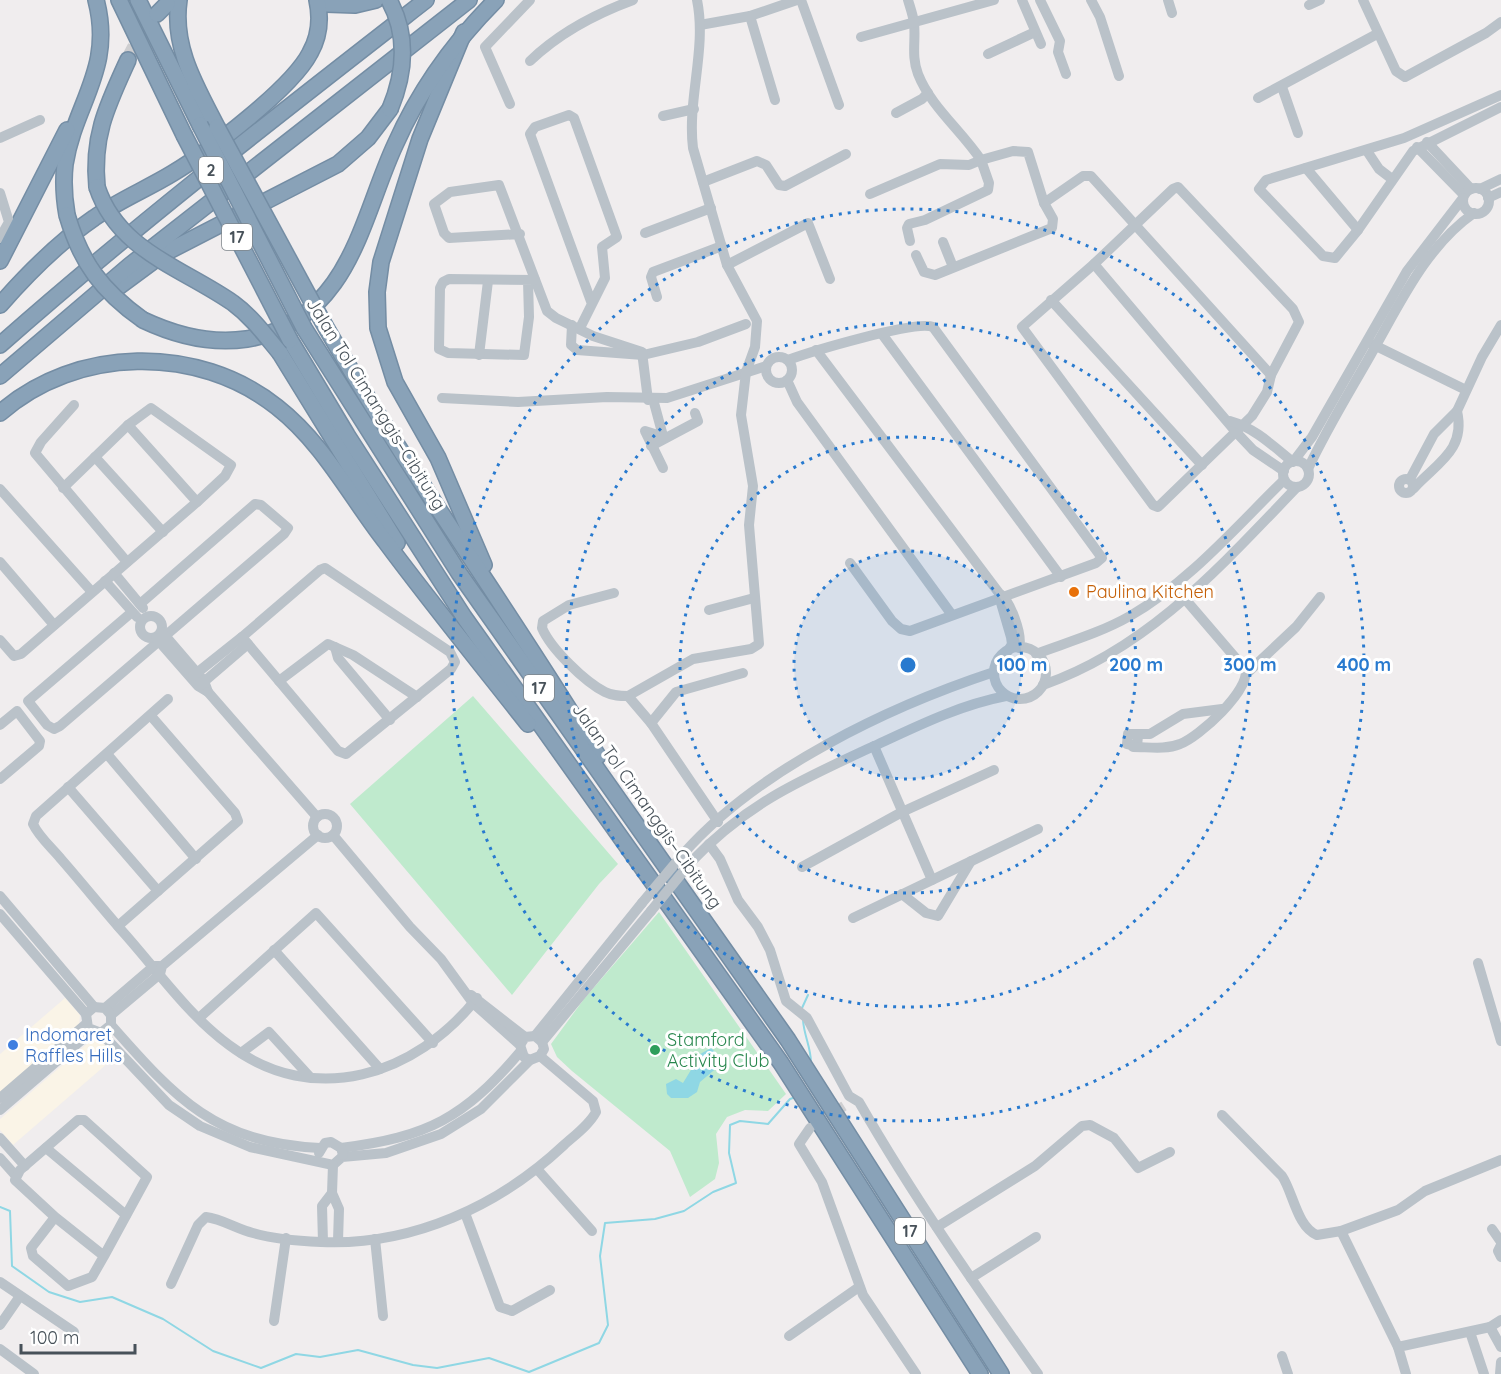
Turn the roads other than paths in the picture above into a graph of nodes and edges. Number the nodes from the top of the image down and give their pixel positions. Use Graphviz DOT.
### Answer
graph roads {
  1 [pos="96,0"];
  2 [pos="119,0"];
  3 [pos="138,0"];
  4 [pos="376,0"];
  5 [pos="389,0"];
  6 [pos="426,0"];
  7 [pos="469,0"];
  8 [pos="496,0"];
  9 [pos="530,0"];
  10 [pos="633,0"];
  11 [pos="697,0"];
  12 [pos="799,0"];
  13 [pos="908,0"];
  14 [pos="994,0"];
  15 [pos="1022,0"];
  16 [pos="1040,0"];
  17 [pos="1092,0"];
  18 [pos="1168,0"];
  19 [pos="1320,0"];
  20 [pos="1363,0"];
  21 [pos="322,2"];
  22 [pos="1309,5"];
  23 [pos="168,6"];
  24 [pos="1173,13"];
  25 [pos="750,16"];
  26 [pos="1501,22"];
  27 [pos="915,23"];
  28 [pos="700,25"];
  29 [pos="464,32"];
  30 [pos="1035,32"];
  31 [pos="1377,34"];
  32 [pos="861,37"];
  33 [pos="1041,44"];
  34 [pos="988,54"];
  35 [pos="128,60"];
  36 [pos="530,61"];
  37 [pos="97,71"];
  38 [pos="1066,74"];
  39 [pos="1119,76"];
  40 [pos="1282,87"];
  41 [pos="928,93"];
  42 [pos="1501,95"];
  43 [pos="1258,98"];
  44 [pos="775,100"];
  45 [pos="510,104"];
  46 [pos="839,105"];
  47 [pos="1501,107"];
  48 [pos="694,109"];
  49 [pos="896,113"];
  50 [pos="663,116"];
  51 [pos="40,120"];
  52 [pos="1298,134"];
  53 [pos="0,138"];
  54 [pos="1422,145"];
  55 [pos="1367,151"];
  56 [pos="846,154"];
  57 [pos="981,160"];
  58 [pos="1306,168"];
  59 [pos="1392,179"];
  60 [pos="1501,179"];
  61 [pos="703,182"];
  62 [pos="1501,192"];
  63 [pos="0,193"];
  64 [pos="1470,193"];
  65 [pos="870,194"];
  66 [pos="1488,198"];
  67 [pos="1044,203"];
  68 [pos="711,208"];
  69 [pos="1474,213"];
  70 [pos="1136,225"];
  71 [pos="1358,230"];
  72 [pos="645,233"];
  73 [pos="519,234"];
  74 [pos="0,238"];
  75 [pos="910,241"];
  76 [pos="943,242"];
  77 [pos="722,246"];
  78 [pos="916,255"];
  79 [pos="0,261"];
  80 [pos="1094,264"];
  81 [pos="728,265"];
  82 [pos="953,267"];
  83 [pos="830,279"];
  84 [pos="531,280"];
  85 [pos="488,281"];
  86 [pos="657,297"];
  87 [pos="1051,300"];
  88 [pos="592,304"];
  89 [pos="0,305"];
  90 [pos="551,315"];
  91 [pos="529,317"];
  92 [pos="746,324"];
  93 [pos="1501,325"];
  94 [pos="56,326"];
  95 [pos="576,326"];
  96 [pos="882,334"];
  97 [pos="1372,343"];
  98 [pos="0,345"];
  99 [pos="816,350"];
  100 [pos="643,354"];
  101 [pos="479,355"];
  102 [pos="788,360"];
  103 [pos="766,366"];
  104 [pos="746,372"];
  105 [pos="1271,375"];
  106 [pos="0,376"];
  107 [pos="787,380"];
  108 [pos="1466,390"];
  109 [pos="442,398"];
  110 [pos="650,400"];
  111 [pos="74,405"];
  112 [pos="1457,411"];
  113 [pos="0,413"];
  114 [pos="695,413"];
  115 [pos="128,425"];
  116 [pos="1240,429"];
  117 [pos="663,437"];
  118 [pos="651,446"];
  119 [pos="95,457"];
  120 [pos="1293,462"];
  121 [pos="1202,465"];
  122 [pos="1416,467"];
  123 [pos="663,468"];
  124 [pos="1308,469"];
  125 [pos="1426,475"];
  126 [pos="1284,476"];
  127 [pos="1297,487"];
  128 [pos="63,488"];
  129 [pos="0,489"];
  130 [pos="197,502"];
  131 [pos="163,532"];
  132 [pos="0,562"];
  133 [pos="127,562"];
  134 [pos="850,563"];
  135 [pos="114,573"];
  136 [pos="1061,577"];
  137 [pos="105,581"];
  138 [pos="92,592"];
  139 [pos="614,593"];
  140 [pos="754,597"];
  141 [pos="1001,597"];
  142 [pos="1320,597"];
  143 [pos="1185,600"];
  144 [pos="499,601"];
  145 [pos="434,605"];
  146 [pos="136,608"];
  147 [pos="709,610"];
  148 [pos="952,615"];
  149 [pos="145,619"];
  150 [pos="54,625"];
  151 [pos="160,637"];
  152 [pos="0,640"];
  153 [pos="245,640"];
  154 [pos="334,647"];
  155 [pos="1013,649"];
  156 [pos="1036,654"];
  157 [pos="994,672"];
  158 [pos="743,673"];
  159 [pos="1246,674"];
  160 [pos="279,681"];
  161 [pos="200,682"];
  162 [pos="1043,685"];
  163 [pos="628,696"];
  164 [pos="1006,696"];
  165 [pos="417,697"];
  166 [pos="168,699"];
  167 [pos="1222,709"];
  168 [pos="152,716"];
  169 [pos="390,720"];
  170 [pos="651,723"];
  171 [pos="0,725"];
  172 [pos="1150,734"];
  173 [pos="873,746"];
  174 [pos="1151,747"];
  175 [pos="107,754"];
  176 [pos="994,770"];
  177 [pos="0,779"];
  178 [pos="68,788"];
  179 [pos="902,812"];
  180 [pos="317,817"];
  181 [pos="717,822"];
  182 [pos="1038,829"];
  183 [pos="318,835"];
  184 [pos="333,835"];
  185 [pos="708,844"];
  186 [pos="635,857"];
  187 [pos="196,858"];
  188 [pos="687,858"];
  189 [pos="971,861"];
  190 [pos="663,863"];
  191 [pos="802,867"];
  192 [pos="932,880"];
  193 [pos="158,891"];
  194 [pos="902,894"];
  195 [pos="0,896"];
  196 [pos="0,914"];
  197 [pos="853,918"];
  198 [pos="118,926"];
  199 [pos="274,950"];
  200 [pos="1478,963"];
  201 [pos="159,969"];
  202 [pos="475,1001"];
  203 [pos="199,1018"];
  204 [pos="98,1020"];
  205 [pos="1501,1041"];
  206 [pos="528,1042"];
  207 [pos="433,1043"];
  208 [pos="241,1053"];
  209 [pos="535,1058"];
  210 [pos="380,1069"];
  211 [pos="310,1077"];
  212 [pos="1,1103"];
  213 [pos="1222,1115"];
  214 [pos="810,1128"];
  215 [pos="0,1138"];
  216 [pos="46,1148"];
  217 [pos="320,1148"];
  218 [pos="1170,1152"];
  219 [pos="342,1153"];
  220 [pos="0,1158"];
  221 [pos="1501,1160"];
  222 [pos="322,1162"];
  223 [pos="25,1166"];
  224 [pos="333,1166"];
  225 [pos="537,1169"];
  226 [pos="16,1176"];
  227 [pos="332,1192"];
  228 [pos="465,1213"];
  229 [pos="126,1215"];
  230 [pos="55,1217"];
  231 [pos="937,1227"];
  232 [pos="1492,1229"];
  233 [pos="592,1231"];
  234 [pos="1341,1231"];
  235 [pos="1036,1237"];
  236 [pos="286,1238"];
  237 [pos="375,1239"];
  238 [pos="338,1241"];
  239 [pos="323,1242"];
  240 [pos="1501,1244"];
  241 [pos="104,1256"];
  242 [pos="1501,1257"];
  243 [pos="970,1278"];
  244 [pos="0,1282"];
  245 [pos="171,1284"];
  246 [pos="859,1287"];
  247 [pos="550,1290"];
  248 [pos="20,1296"];
  249 [pos="383,1316"];
  250 [pos="1501,1320"];
  251 [pos="274,1321"];
  252 [pos="0,1325"];
  253 [pos="1490,1327"];
  254 [pos="74,1332"];
  255 [pos="1470,1332"];
  256 [pos="789,1336"];
  257 [pos="1398,1347"];
  258 [pos="1501,1347"];
  259 [pos="0,1349"];
  260 [pos="1282,1356"];
  261 [pos="1501,1362"];
  262 [pos="34,1374"];
  263 [pos="916,1374"];
  264 [pos="980,1374"];
  265 [pos="1001,1374"];
  266 [pos="1038,1374"];
  267 [pos="1288,1374"];
  268 [pos="1406,1374"];
  269 [pos="1484,1374"];
  270 [pos="1500,1374"];
  1 -- 37 [label="highway"];
  2 -- 186 [label="highway, 17, bridge"];
  3 -- 190 [label="highway, Jalan Tol Cimanggis–Cibitung / 17, bridge"];
  4 -- 21 [label="highway"];
  5 -- 94 [label="highway, bridge"];
  6 -- 98 [label="highway, 2"];
  7 -- 94 [label="highway, 2"];
  8 -- 29 [label="highway"];
  9 -- 45 [label="street"];
  10 -- 36 [label="street"];
  11 -- 28 [label="street"];
  12 -- 25 [label="street"];
  12 -- 46 [label="street"];
  13 -- 27 [label="street"];
  14 -- 27 [label="street"];
  15 -- 30 [label="street"];
  16 -- 38 [label="street"];
  17 -- 39 [label="street"];
  18 -- 24 [label="street"];
  19 -- 22 [label="street"];
  20 -- 31 [label="street"];
  21 -- 89 [label="highway"];
  23 -- 144 [label="highway, bridge"];
  25 -- 28 [label="street"];
  25 -- 44 [label="street"];
  26 -- 31 [label="street"];
  27 -- 32 [label="street"];
  27 -- 41 [label="street"];
  28 -- 48 [label="street"];
  29 -- 37 [label="highway, bridge"];
  29 -- 144 [label="highway"];
  30 -- 33 [label="street"];
  30 -- 34 [label="street"];
  31 -- 40 [label="street"];
  35 -- 145 [label="highway, bridge"];
  37 -- 79 [label="highway"];
  40 -- 43 [label="street"];
  40 -- 52 [label="street"];
  41 -- 49 [label="street"];
  41 -- 57 [label="street"];
  42 -- 55 [label="street"];
  47 -- 54 [label="street"];
  48 -- 50 [label="street"];
  48 -- 61 [label="street"];
  51 -- 53 [label="street"];
  54 -- 59 [label="street"];
  54 -- 64 [label="street"];
  55 -- 58 [label="street"];
  55 -- 59 [label="street"];
  56 -- 61 [label="street"];
  57 -- 65 [label="street"];
  57 -- 67 [label="street"];
  57 -- 75 [label="street"];
  58 -- 71 [label="street"];
  58 -- 71 [label="street"];
  59 -- 71 [label="street"];
  60 -- 64 [label="street"];
  61 -- 68 [label="street"];
  62 -- 66 [label="street"];
  63 -- 74 [label="street"];
  64 -- 66 [label="street"];
  64 -- 69 [label="street"];
  64 -- 97 [label="street"];
  66 -- 69 [label="street"];
  67 -- 70 [label="street"];
  67 -- 82 [label="street"];
  68 -- 72 [label="street"];
  68 -- 77 [label="street"];
  69 -- 97 [label="street"];
  70 -- 80 [label="street"];
  70 -- 105 [label="street"];
  70 -- 105 [label="street"];
  73 -- 73 [label="street"];
  73 -- 84 [label="street"];
  76 -- 82 [label="street"];
  77 -- 81 [label="street"];
  77 -- 86 [label="street"];
  78 -- 82 [label="street"];
  80 -- 87 [label="street"];
  80 -- 116 [label="street"];
  81 -- 83 [label="street"];
  81 -- 104 [label="street"];
  84 -- 85 [label="street"];
  84 -- 90 [label="street"];
  84 -- 91 [label="street"];
  85 -- 101 [label="street"];
  85 -- 101 [label="street"];
  87 -- 121 [label="street"];
  87 -- 121 [label="street"];
  88 -- 88 [label="street"];
  88 -- 95 [label="street"];
  90 -- 91 [label="street"];
  90 -- 95 [label="street"];
  91 -- 101 [label="street"];
  92 -- 100 [label="street"];
  93 -- 108 [label="street"];
  94 -- 106 [label="highway, 2"];
  95 -- 100 [label="street"];
  95 -- 100 [label="street"];
  96 -- 99 [label="street"];
  96 -- 136 [label="street"];
  96 -- 136 [label="street"];
  97 -- 108 [label="street"];
  97 -- 120 [label="street"];
  97 -- 124 [label="street"];
  99 -- 102 [label="street"];
  99 -- 141 [label="street"];
  100 -- 110 [label="street"];
  102 -- 103 [label="street"];
  102 -- 107 [label="street"];
  103 -- 104 [label="street"];
  103 -- 107 [label="street"];
  104 -- 110 [label="street"];
  104 -- 140 [label="street"];
  105 -- 116 [label="street"];
  107 -- 148 [label="street"];
  108 -- 112 [label="street"];
  109 -- 110 [label="street"];
  110 -- 117 [label="street"];
  111 -- 128 [label="street"];
  112 -- 122 [label="street"];
  112 -- 125 [label="street"];
  113 -- 145 [label="highway"];
  114 -- 117 [label="street"];
  115 -- 119 [label="street"];
  115 -- 130 [label="street"];
  115 -- 130 [label="street"];
  116 -- 120 [label="street"];
  116 -- 121 [label="street"];
  116 -- 126 [label="street"];
  117 -- 118 [label="street"];
  117 -- 118 [label="street"];
  118 -- 123 [label="street"];
  119 -- 128 [label="street"];
  119 -- 131 [label="street"];
  120 -- 124 [label="street"];
  120 -- 126 [label="street"];
  122 -- 125 [label="street"];
  122 -- 125 [label="street"];
  124 -- 127 [label="street"];
  126 -- 127 [label="street"];
  126 -- 156 [label="street"];
  127 -- 143 [label="street"];
  128 -- 133 [label="street"];
  129 -- 138 [label="street"];
  130 -- 131 [label="street"];
  131 -- 133 [label="street"];
  132 -- 150 [label="street"];
  133 -- 135 [label="street"];
  134 -- 148 [label="street"];
  135 -- 137 [label="street"];
  135 -- 146 [label="street"];
  136 -- 141 [label="street"];
  137 -- 138 [label="street"];
  137 -- 146 [label="street"];
  138 -- 150 [label="street"];
  139 -- 163 [label="street"];
  140 -- 147 [label="street"];
  140 -- 163 [label="street"];
  141 -- 148 [label="street"];
  141 -- 155 [label="street"];
  142 -- 159 [label="street"];
  143 -- 159 [label="street"];
  143 -- 162 [label="street"];
  144 -- 190 [label="highway"];
  145 -- 186 [label="highway"];
  146 -- 149 [label="street"];
  146 -- 151 [label="street"];
  146 -- 151 [label="street"];
  149 -- 151 [label="street"];
  149 -- 151 [label="street"];
  150 -- 152 [label="street"];
  151 -- 161 [label="street"];
  153 -- 160 [label="street"];
  153 -- 161 [label="street"];
  153 -- 165 [label="street"];
  154 -- 160 [label="street"];
  154 -- 165 [label="street"];
  154 -- 169 [label="street"];
  155 -- 156 [label="street"];
  155 -- 157 [label="street"];
  156 -- 162 [label="street"];
  157 -- 164 [label="street"];
  157 -- 181 [label="street"];
  158 -- 170 [label="street"];
  159 -- 167 [label="street"];
  160 -- 169 [label="street"];
  161 -- 180 [label="street"];
  162 -- 164 [label="street"];
  163 -- 170 [label="street"];
  164 -- 173 [label="street"];
  165 -- 169 [label="street"];
  166 -- 168 [label="street"];
  167 -- 172 [label="street"];
  167 -- 174 [label="street"];
  168 -- 175 [label="street"];
  168 -- 187 [label="street"];
  170 -- 181 [label="street"];
  171 -- 177 [label="street"];
  172 -- 174 [label="street"];
  172 -- 174 [label="street"];
  173 -- 179 [label="street"];
  173 -- 185 [label="street"];
  175 -- 178 [label="street"];
  175 -- 187 [label="street"];
  176 -- 179 [label="street"];
  178 -- 193 [label="street"];
  178 -- 198 [label="street"];
  179 -- 191 [label="street"];
  179 -- 192 [label="street"];
  180 -- 183 [label="street"];
  180 -- 184 [label="street"];
  181 -- 188 [label="street"];
  182 -- 189 [label="street"];
  183 -- 184 [label="street"];
  183 -- 201 [label="street"];
  184 -- 202 [label="street"];
  185 -- 188 [label="street"];
  185 -- 231 [label="street"];
  186 -- 264 [label="highway, 17"];
  187 -- 193 [label="street"];
  188 -- 206 [label="street, bridge"];
  188 -- 206 [label="street, bridge"];
  189 -- 192 [label="street"];
  189 -- 194 [label="street"];
  190 -- 265 [label="highway, Jalan Tol Cimanggis–Cibitung / 17"];
  192 -- 194 [label="street"];
  193 -- 198 [label="street"];
  194 -- 197 [label="street"];
  195 -- 204 [label="street"];
  196 -- 204 [label="street"];
  198 -- 201 [label="street"];
  199 -- 203 [label="street"];
  199 -- 207 [label="street"];
  199 -- 210 [label="street"];
  200 -- 205 [label="street"];
  201 -- 203 [label="street"];
  201 -- 204 [label="street"];
  202 -- 206 [label="street"];
  202 -- 207 [label="street"];
  203 -- 208 [label="street"];
  204 -- 212 [label="street"];
  204 -- 217 [label="street"];
  204 -- 222 [label="street"];
  206 -- 209 [label="street"];
  206 -- 209 [label="street"];
  206 -- 219 [label="street"];
  207 -- 210 [label="street"];
  208 -- 211 [label="street"];
  208 -- 211 [label="street"];
  209 -- 219 [label="street"];
  209 -- 225 [label="street"];
  210 -- 211 [label="street"];
  213 -- 234 [label="street"];
  214 -- 246 [label="street"];
  215 -- 223 [label="street"];
  216 -- 223 [label="street"];
  216 -- 229 [label="street"];
  216 -- 229 [label="street"];
  217 -- 219 [label="street"];
  217 -- 222 [label="street"];
  218 -- 231 [label="street"];
  219 -- 224 [label="street"];
  220 -- 226 [label="street"];
  221 -- 234 [label="street"];
  222 -- 224 [label="street"];
  223 -- 226 [label="street"];
  224 -- 227 [label="street"];
  225 -- 228 [label="street"];
  225 -- 233 [label="street"];
  226 -- 230 [label="street"];
  227 -- 238 [label="street"];
  227 -- 239 [label="street"];
  228 -- 237 [label="street"];
  228 -- 247 [label="street"];
  229 -- 241 [label="street"];
  230 -- 241 [label="street"];
  230 -- 241 [label="street"];
  231 -- 243 [label="street"];
  232 -- 240 [label="street"];
  234 -- 257 [label="street"];
  235 -- 243 [label="street"];
  236 -- 239 [label="street"];
  236 -- 245 [label="street"];
  236 -- 251 [label="street"];
  237 -- 238 [label="street"];
  237 -- 249 [label="street"];
  238 -- 239 [label="street"];
  240 -- 242 [label="street"];
  243 -- 266 [label="street"];
  244 -- 248 [label="street"];
  246 -- 256 [label="street"];
  246 -- 263 [label="street"];
  248 -- 252 [label="street"];
  248 -- 254 [label="street"];
  250 -- 253 [label="street"];
  253 -- 255 [label="street"];
  253 -- 258 [label="street"];
  255 -- 257 [label="street"];
  255 -- 269 [label="street"];
  257 -- 268 [label="street"];
  259 -- 262 [label="street"];
  260 -- 267 [label="street"];
  261 -- 270 [label="street"];
}
